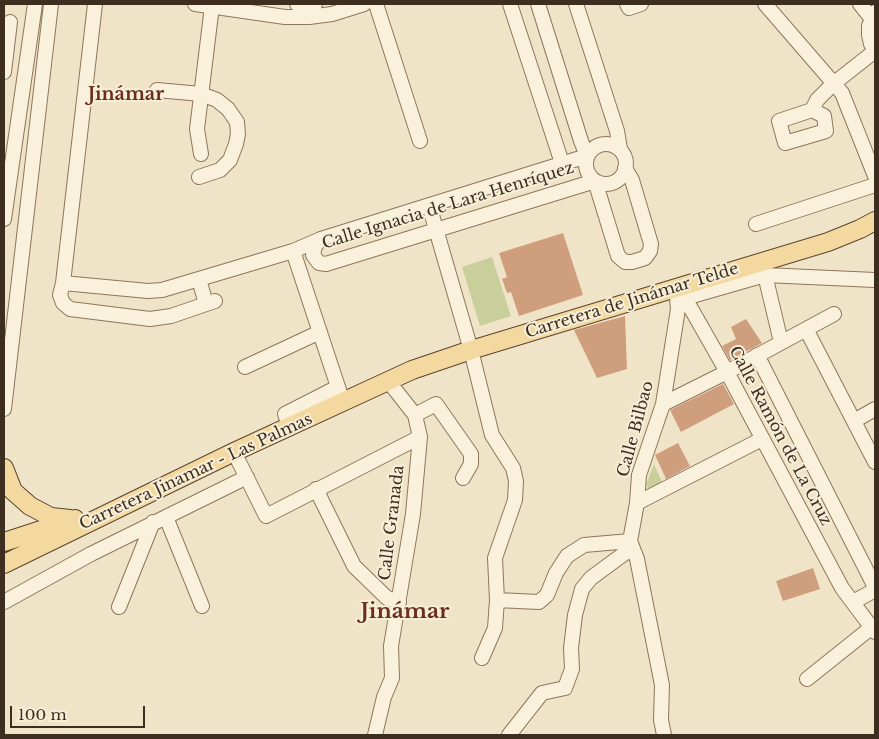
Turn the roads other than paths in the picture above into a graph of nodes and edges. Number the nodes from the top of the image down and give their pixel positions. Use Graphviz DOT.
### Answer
graph roads {
  1 [pos="35,4"];
  2 [pos="51,4"];
  3 [pos="56,4"];
  4 [pos="95,4"];
  5 [pos="195,4"];
  6 [pos="293,4"];
  7 [pos="297,4"];
  8 [pos="315,4"];
  9 [pos="320,4"];
  10 [pos="364,4"];
  11 [pos="376,4"];
  12 [pos="510,4"];
  13 [pos="538,4"];
  14 [pos="576,4"];
  15 [pos="765,4"];
  16 [pos="860,4"];
  17 [pos="212,6"];
  18 [pos="332,14"];
  19 [pos="873,15"];
  20 [pos="285,17"];
  21 [pos="309,17"];
  22 [pos="10,22"];
  23 [pos="47,37"];
  24 [pos="875,51"];
  25 [pos="4,72"];
  26 [pos="833,84"];
  27 [pos="157,90"];
  28 [pos="201,94"];
  29 [pos="812,110"];
  30 [pos="420,141"];
  31 [pos="620,149"];
  32 [pos="201,154"];
  33 [pos="587,156"];
  34 [pos="562,163"];
  35 [pos="626,168"];
  36 [pos="875,176"];
  37 [pos="199,177"];
  38 [pos="6,181"];
  39 [pos="595,181"];
  40 [pos="875,185"];
  41 [pos="429,205"];
  42 [pos="4,219"];
  43 [pos="875,221"];
  44 [pos="756,224"];
  45 [pos="437,230"];
  46 [pos="321,239"];
  47 [pos="293,251"];
  48 [pos="313,255"];
  49 [pos="765,275"];
  50 [pos="199,279"];
  51 [pos="875,280"];
  52 [pos="63,283"];
  53 [pos="680,293"];
  54 [pos="834,314"];
  55 [pos="806,328"];
  56 [pos="320,332"];
  57 [pos="781,342"];
  58 [pos="471,350"];
  59 [pos="757,355"];
  60 [pos="245,366"];
  61 [pos="727,372"];
  62 [pos="389,382"];
  63 [pos="5,390"];
  64 [pos="340,395"];
  65 [pos="663,404"];
  66 [pos="4,409"];
  67 [pos="875,409"];
  68 [pos="415,415"];
  69 [pos="854,421"];
  70 [pos="420,437"];
  71 [pos="762,439"];
  72 [pos="234,452"];
  73 [pos="875,462"];
  74 [pos="4,468"];
  75 [pos="246,477"];
  76 [pos="463,478"];
  77 [pos="316,489"];
  78 [pos="130,503"];
  79 [pos="637,503"];
  80 [pos="75,519"];
  81 [pos="159,520"];
  82 [pos="630,540"];
  83 [pos="4,542"];
  84 [pos="4,564"];
  85 [pos="875,588"];
  86 [pos="497,600"];
  87 [pos="4,602"];
  88 [pos="399,602"];
  89 [pos="853,602"];
  90 [pos="202,606"];
  91 [pos="119,607"];
  92 [pos="873,629"];
  93 [pos="482,658"];
  94 [pos="807,679"];
  95 [pos="375,735"];
  96 [pos="509,735"];
  97 [pos="664,735"];
  1 -- 38 [label="street"];
  2 -- 23 [label="street"];
  3 -- 23 [label="street"];
  4 -- 52 [label="street"];
  5 -- 17 [label="street"];
  6 -- 20 [label="street"];
  7 -- 21 [label="street"];
  8 -- 21 [label="street"];
  9 -- 18 [label="street"];
  10 -- 18 [label="street"];
  11 -- 30 [label="street"];
  12 -- 34 [label="street"];
  13 -- 33 [label="street"];
  14 -- 31 [label="street"];
  15 -- 26 [label="street"];
  16 -- 19 [label="street"];
  17 -- 20 [label="street"];
  17 -- 28 [label="street"];
  18 -- 21 [label="street"];
  19 -- 24 [label="street"];
  20 -- 21 [label="street"];
  22 -- 25 [label="street"];
  23 -- 63 [label="street"];
  24 -- 26 [label="street"];
  26 -- 29 [label="street"];
  26 -- 36 [label="street"];
  27 -- 28 [label="street"];
  28 -- 32 [label="street"];
  28 -- 37 [label="street"];
  31 -- 33 [label="street"];
  31 -- 35 [label="street"];
  33 -- 34 [label="street, Calle Ignacia de Lara Henríquez"];
  33 -- 39 [label="street"];
  34 -- 41 [label="street, Calle Ignacia de Lara Henríquez"];
  35 -- 39 [label="street"];
  35 -- 39 [label="street"];
  38 -- 42 [label="street"];
  39 -- 45 [label="street, Calle Ignacia de Lara Henríquez"];
  40 -- 44 [label="street"];
  41 -- 45 [label="street"];
  41 -- 46 [label="street, Calle Ignacia de Lara Henríquez"];
  43 -- 53 [label="main road, Carretera de Jinámar Telde"];
  45 -- 48 [label="street, Calle Ignacia de Lara Henríquez"];
  45 -- 58 [label="street"];
  46 -- 47 [label="street"];
  46 -- 48 [label="street, Calle Ignacia de Lara Henríquez"];
  47 -- 48 [label="street"];
  47 -- 50 [label="street"];
  47 -- 56 [label="street"];
  49 -- 51 [label="street"];
  49 -- 53 [label="street"];
  49 -- 57 [label="street"];
  50 -- 52 [label="street"];
  50 -- 52 [label="street"];
  53 -- 58 [label="main road, Carretera de Jinámar Telde"];
  53 -- 61 [label="street, Calle Ramón de La Cruz"];
  53 -- 65 [label="street, Calle Bilbao"];
  54 -- 55 [label="street"];
  55 -- 57 [label="street"];
  55 -- 69 [label="street"];
  56 -- 60 [label="street"];
  56 -- 64 [label="street"];
  57 -- 59 [label="street"];
  58 -- 62 [label="main road, Carretera de Jinámar Telde"];
  58 -- 86 [label="street"];
  59 -- 61 [label="street"];
  59 -- 85 [label="street"];
  61 -- 65 [label="street"];
  61 -- 71 [label="street, Calle Ramón de La Cruz"];
  62 -- 64 [label="main road, Carretera Jinamar - Las Palmas"];
  62 -- 68 [label="street, Calle Granada"];
  63 -- 66 [label="street"];
  64 -- 72 [label="main road, Carretera Jinamar - Las Palmas"];
  65 -- 79 [label="street, Calle Bilbao"];
  67 -- 69 [label="street"];
  68 -- 70 [label="street, Calle Granada"];
  68 -- 76 [label="street"];
  69 -- 73 [label="street"];
  70 -- 77 [label="street"];
  70 -- 88 [label="street, Calle Granada"];
  71 -- 79 [label="street"];
  71 -- 89 [label="street, Calle Ramón de La Cruz"];
  72 -- 75 [label="street"];
  72 -- 78 [label="main road, Carretera Jinamar - Las Palmas"];
  74 -- 80 [label="main road"];
  75 -- 77 [label="street"];
  75 -- 81 [label="street"];
  77 -- 88 [label="street"];
  78 -- 80 [label="main road"];
  78 -- 84 [label="main road, Carretera Jinamar - Las Palmas"];
  79 -- 82 [label="street, Calle Bilbao"];
  80 -- 83 [label="main road"];
  81 -- 87 [label="street"];
  81 -- 90 [label="street"];
  81 -- 91 [label="street"];
  82 -- 86 [label="street"];
  82 -- 96 [label="street, Calle Bilbao"];
  82 -- 97 [label="street"];
  85 -- 89 [label="street"];
  86 -- 93 [label="street"];
  88 -- 95 [label="street, Calle Granada"];
  89 -- 92 [label="street, Calle Ramón de La Cruz"];
  92 -- 94 [label="street"];
}
